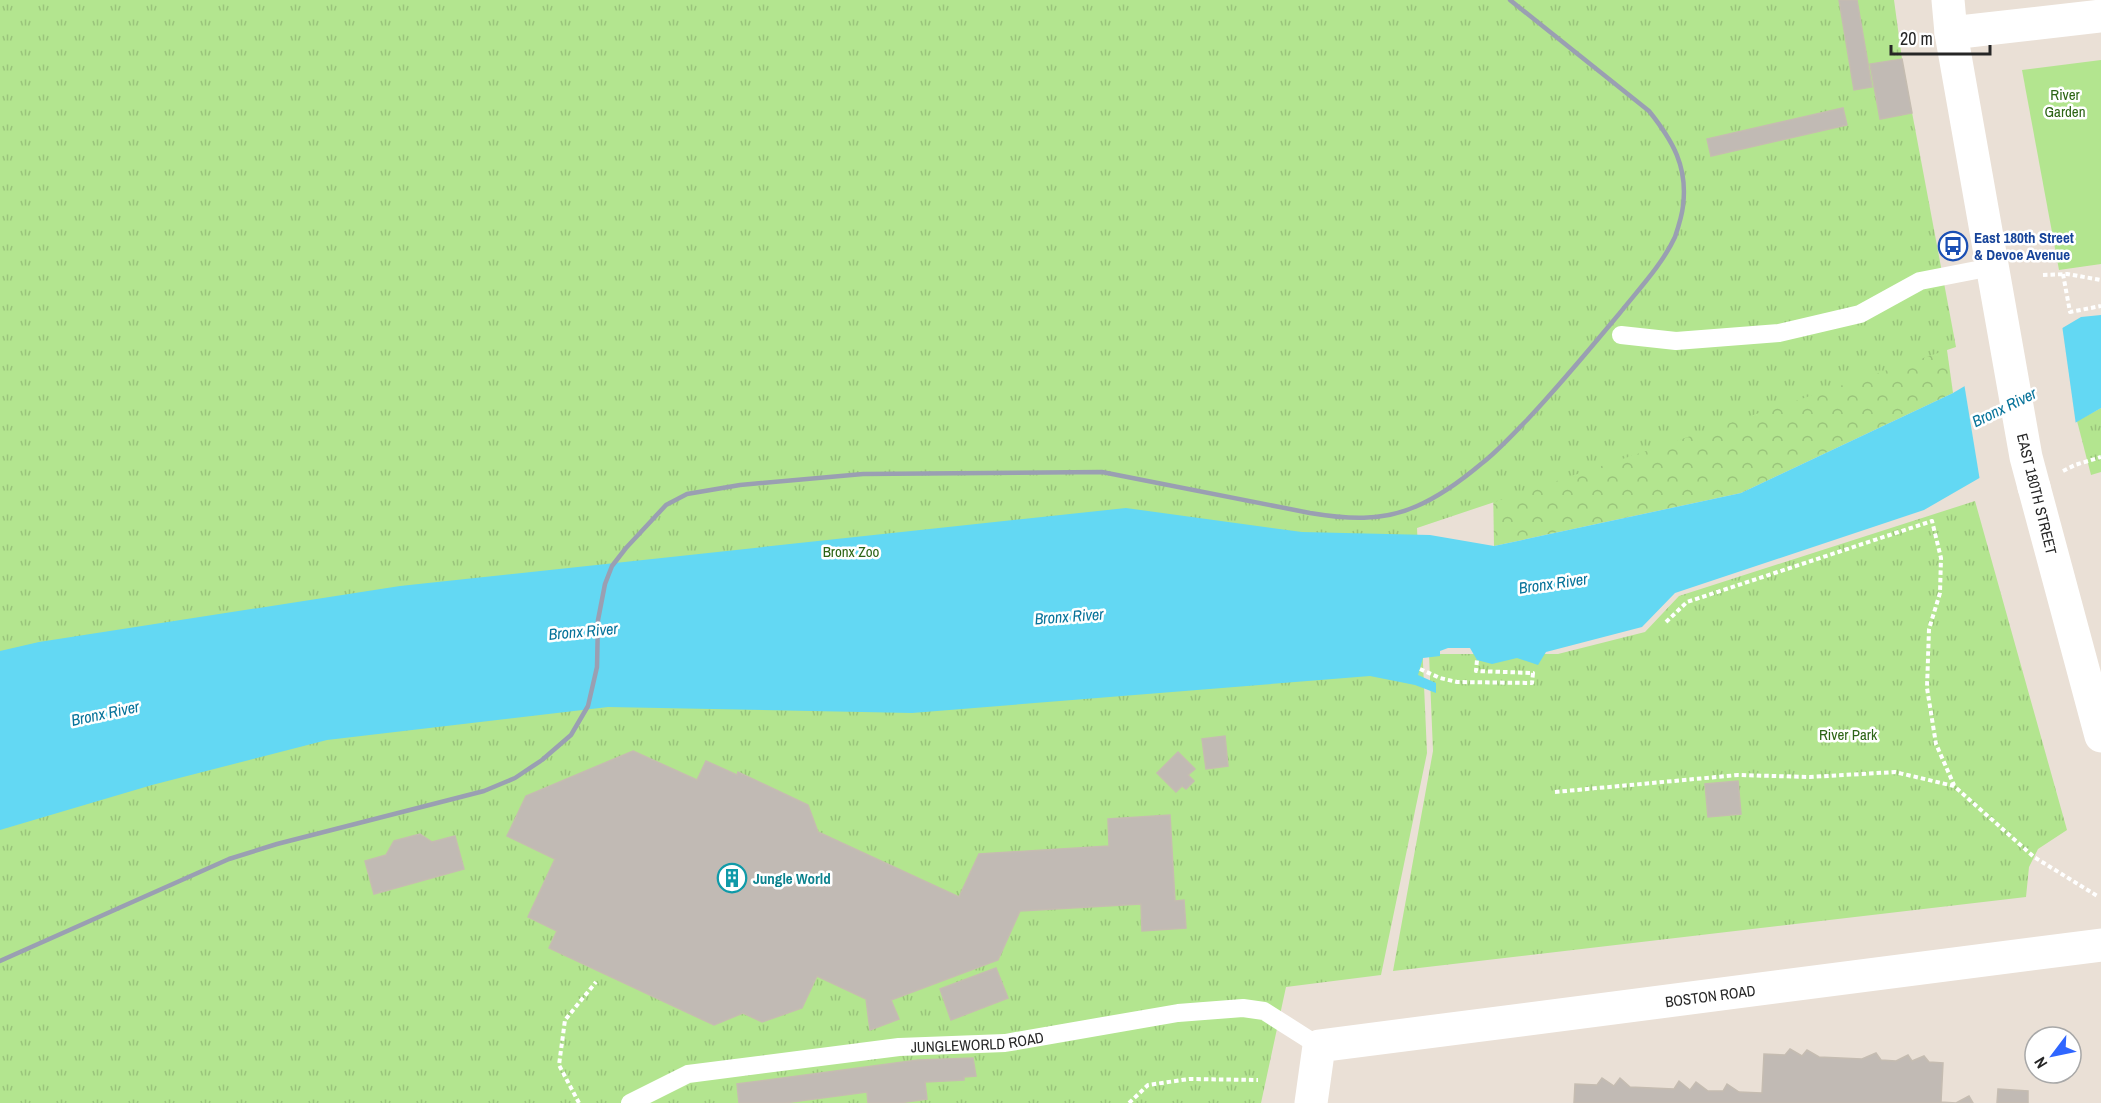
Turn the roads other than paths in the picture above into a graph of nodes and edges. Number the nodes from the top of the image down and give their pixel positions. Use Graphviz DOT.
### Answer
graph roads {
  1 [pos="1948,0"];
  2 [pos="2101,16"];
  3 [pos="1951,33"];
  4 [pos="1992,267"];
  5 [pos="1621,335"];
  6 [pos="2101,736"];
  7 [pos="2101,945"];
  8 [pos="1319,1046"];
  9 [pos="630,1103"];
  10 [pos="1311,1103"];
  1 -- 3 [label="street, EAST 180TH STREET"];
  2 -- 3 [label="street"];
  3 -- 4 [label="street, EAST 180TH STREET"];
  4 -- 5 [label="lane"];
  4 -- 6 [label="street, EAST 180TH STREET"];
  7 -- 8 [label="street, BOSTON ROAD"];
  8 -- 9 [label="lane, JUNGLEWORLD ROAD"];
  8 -- 10 [label="street"];
}
